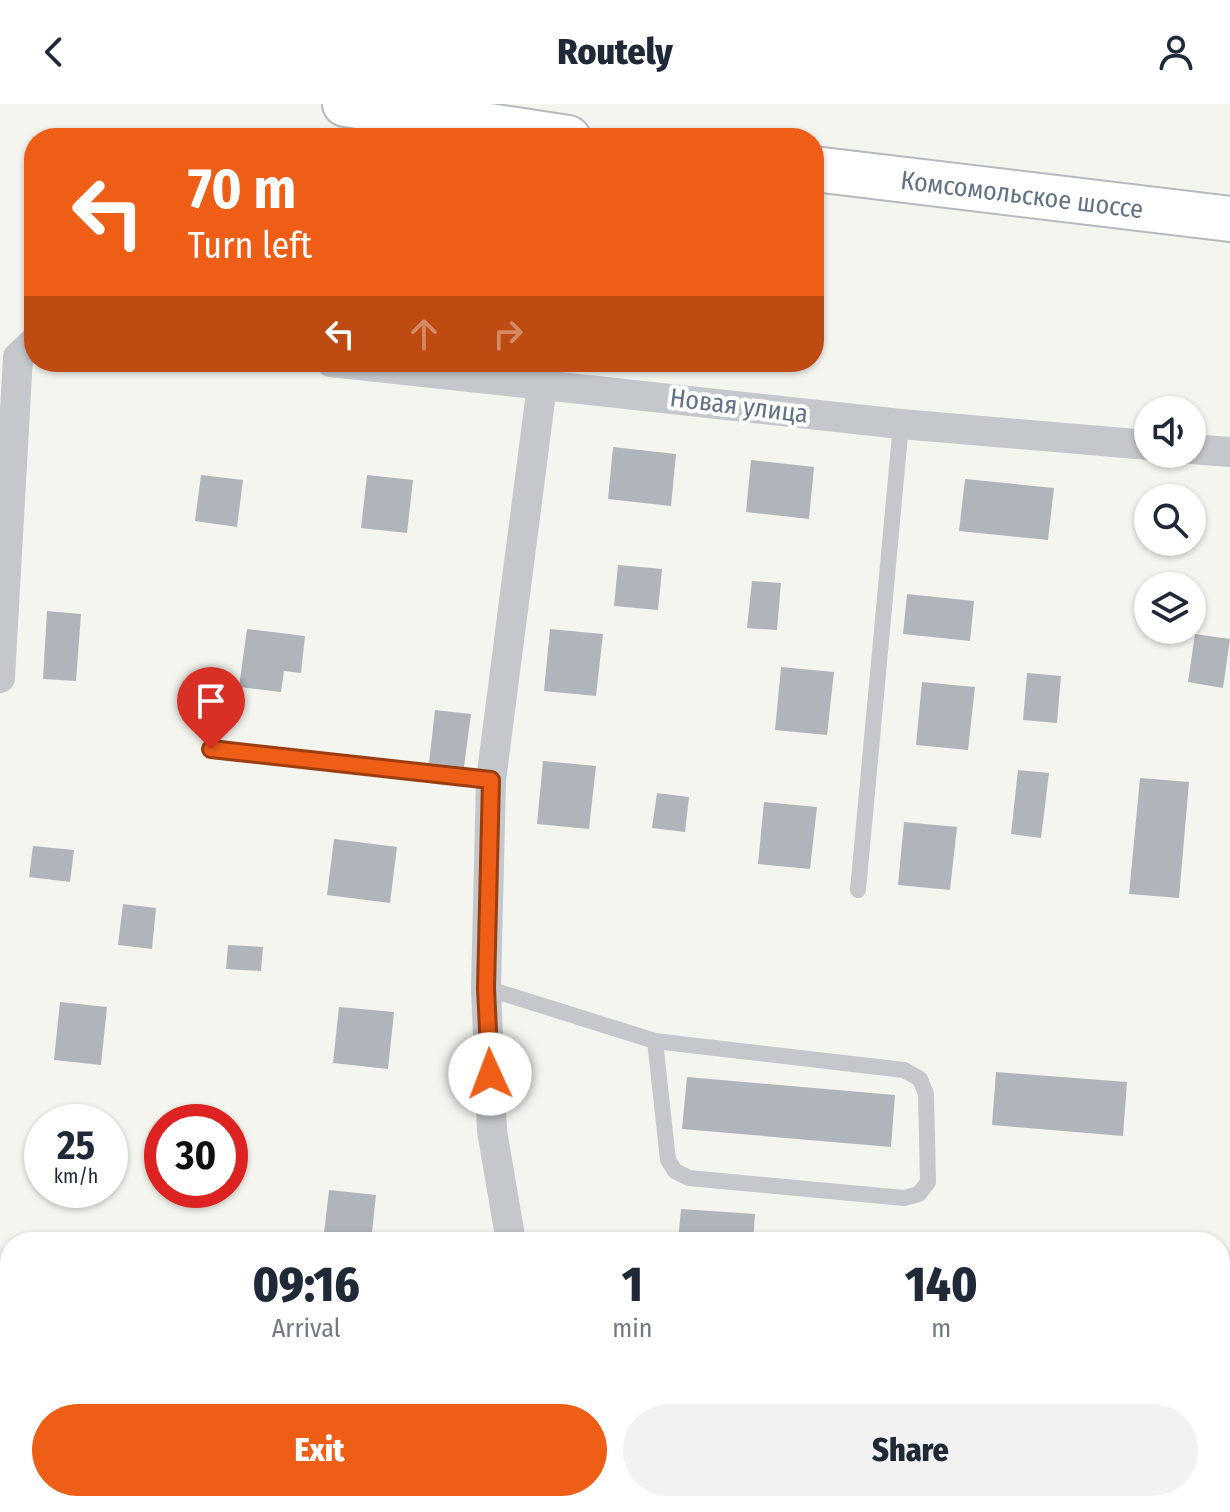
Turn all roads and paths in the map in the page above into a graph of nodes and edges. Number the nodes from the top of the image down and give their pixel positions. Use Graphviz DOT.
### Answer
graph roads {
  1 [pos="345,104"];
  2 [pos="500,128"];
  3 [pos="824,170"];
  4 [pos="1230,219"];
  5 [pos="24,351"];
  6 [pos="544,373"];
  7 [pos="901,424"];
  8 [pos="1134,444"];
  9 [pos="1206,450"];
  10 [pos="1230,452"];
  11 [pos="0,678"];
  12 [pos="211,749"];
  13 [pos="491,780"];
  14 [pos="858,890"];
  15 [pos="486,988"];
  16 [pos="655,1041"];
  17 [pos="509,1232"];
  1 -- 2 [label="highway"];
  3 -- 4 [label="highway, Комсомольское шоссе"];
  5 -- 11 [label="street"];
  6 -- 7 [label="street, Новая улица"];
  6 -- 13 [label="street"];
  7 -- 8 [label="street, Новая улица"];
  7 -- 14 [label="lane"];
  9 -- 10 [label="street"];
  12 -- 13 [label="lane"];
  13 -- 15 [label="street"];
  15 -- 16 [label="lane"];
  15 -- 17 [label="street"];
  16 -- 16 [label="lane"];
}
